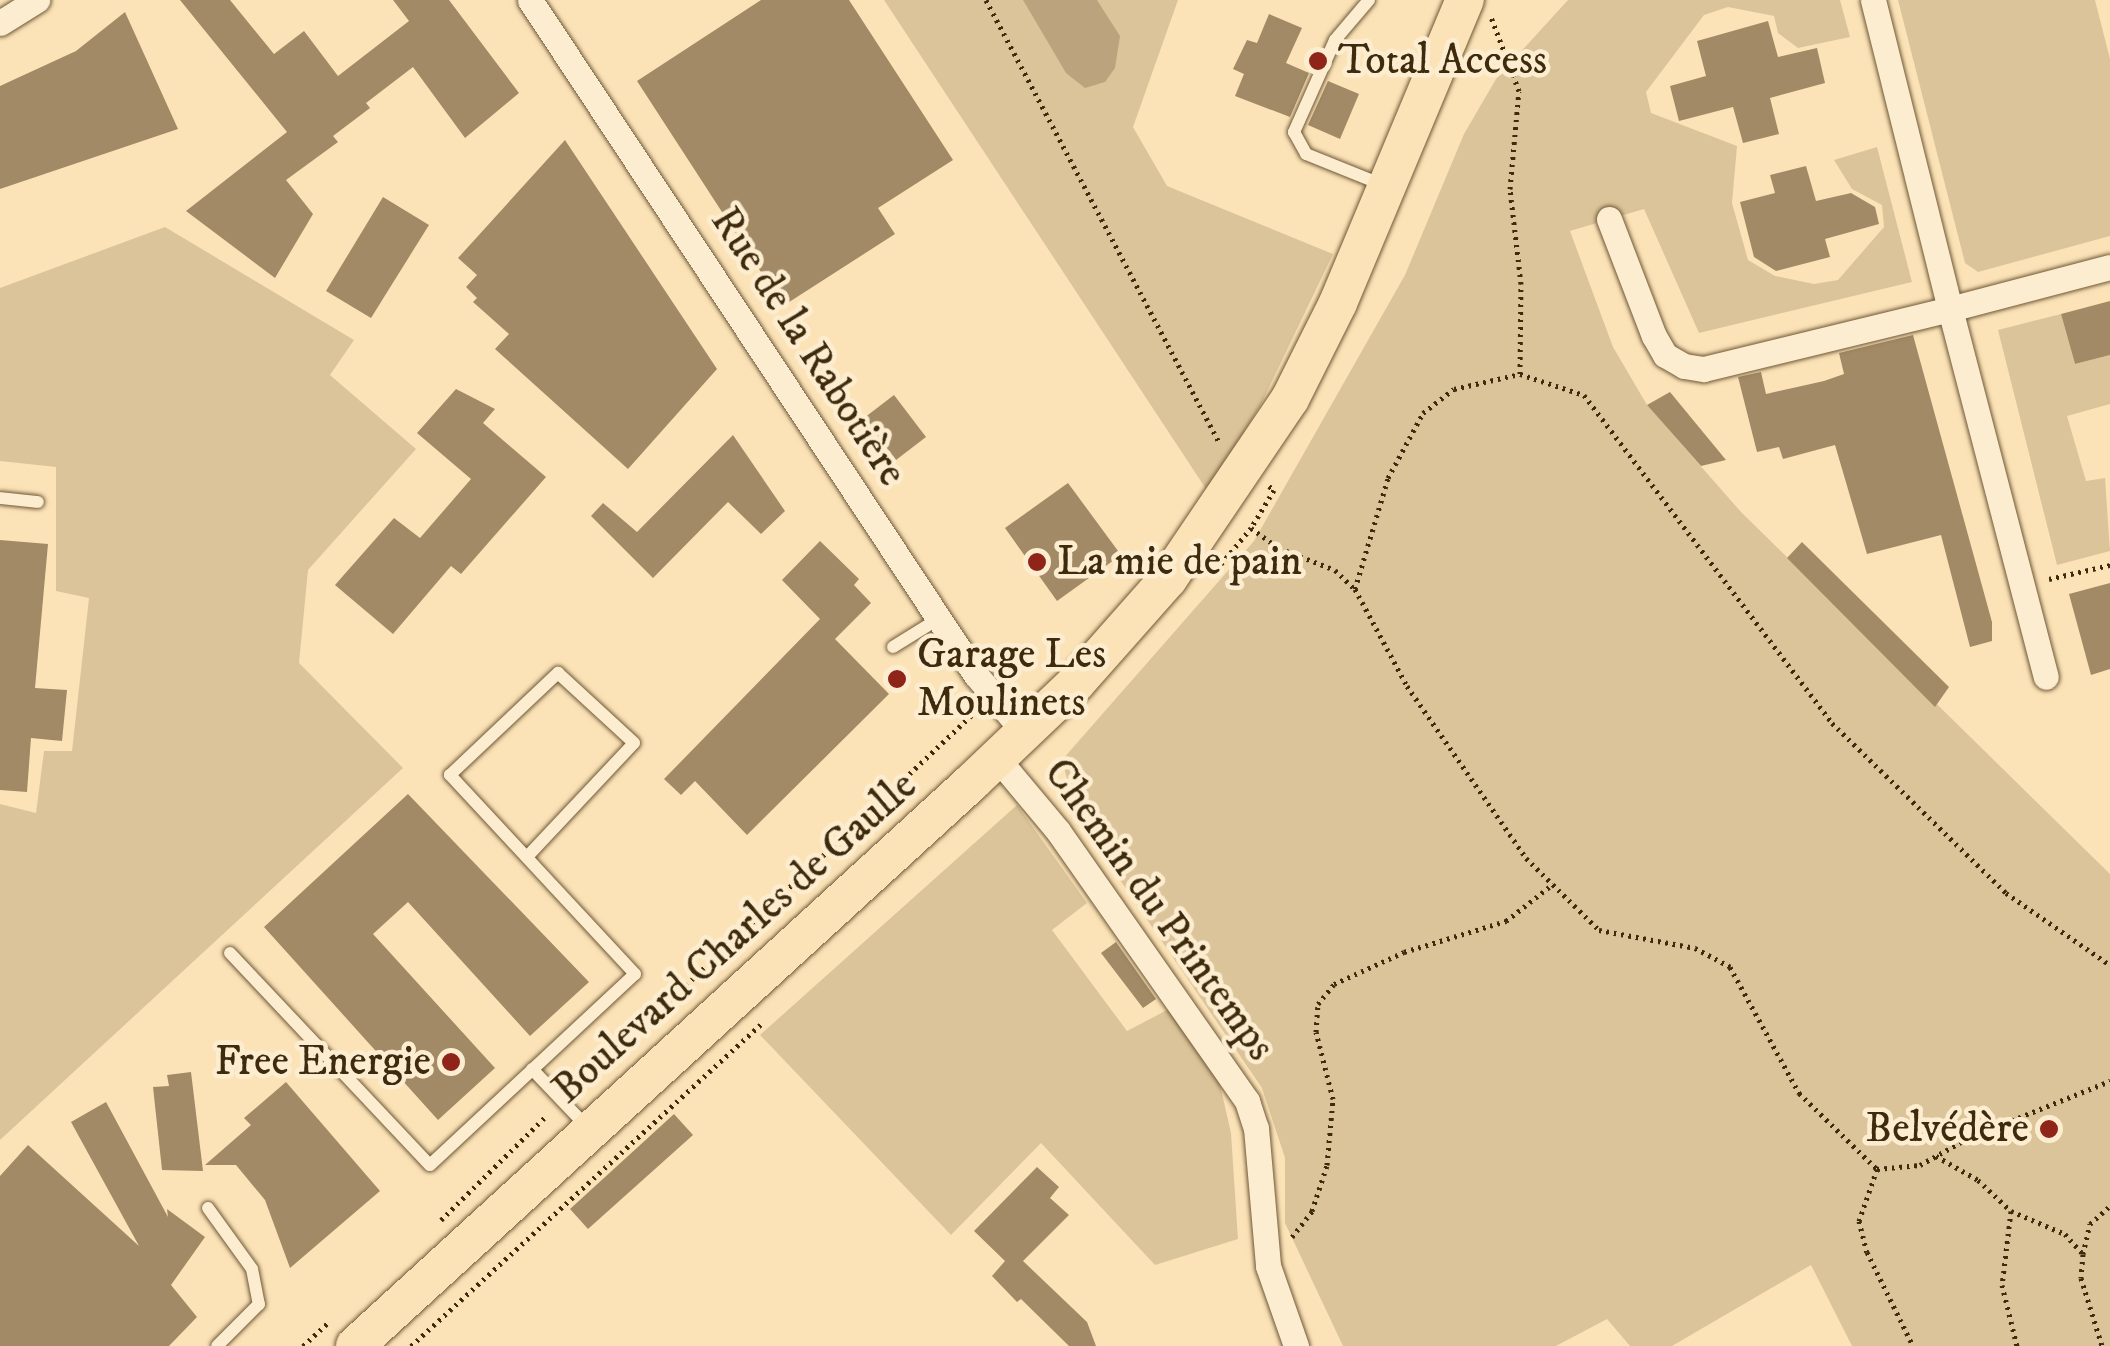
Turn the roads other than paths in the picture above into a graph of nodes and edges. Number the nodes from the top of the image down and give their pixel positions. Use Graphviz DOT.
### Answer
graph roads {
  1 [pos="37,0"];
  2 [pos="530,0"];
  3 [pos="1369,0"];
  4 [pos="1874,0"];
  5 [pos="1464,5"];
  6 [pos="0,23"];
  7 [pos="1386,186"];
  8 [pos="1609,218"];
  9 [pos="2110,267"];
  10 [pos="1950,309"];
  11 [pos="0,498"];
  12 [pos="38,502"];
  13 [pos="938,618"];
  14 [pos="894,646"];
  15 [pos="2046,678"];
  16 [pos="1010,745"];
  17 [pos="526,857"];
  18 [pos="230,953"];
  19 [pos="532,1069"];
  20 [pos="591,1131"];
  21 [pos="208,1208"];
  22 [pos="217,1346"];
  23 [pos="355,1346"];
  24 [pos="1296,1346"];
  1 -- 6 [label="street"];
  2 -- 13 [label="street, Rue de la Rabotière"];
  3 -- 7 [label="lane"];
  4 -- 10 [label="street"];
  5 -- 7 [label="main road, Boulevard Charles de Gaulle"];
  7 -- 16 [label="main road, Boulevard Charles de Gaulle"];
  8 -- 10 [label="street"];
  9 -- 10 [label="street"];
  10 -- 15 [label="street"];
  11 -- 12 [label="lane"];
  13 -- 14 [label="lane"];
  13 -- 16 [label="street, Rue de la Rabotière"];
  16 -- 20 [label="main road, Boulevard Charles de Gaulle"];
  16 -- 24 [label="street, Chemin du Printemps"];
  17 -- 17 [label="lane"];
  17 -- 19 [label="lane"];
  18 -- 19 [label="lane"];
  19 -- 20 [label="lane"];
  20 -- 23 [label="main road, Boulevard Charles de Gaulle"];
  21 -- 22 [label="lane"];
}
